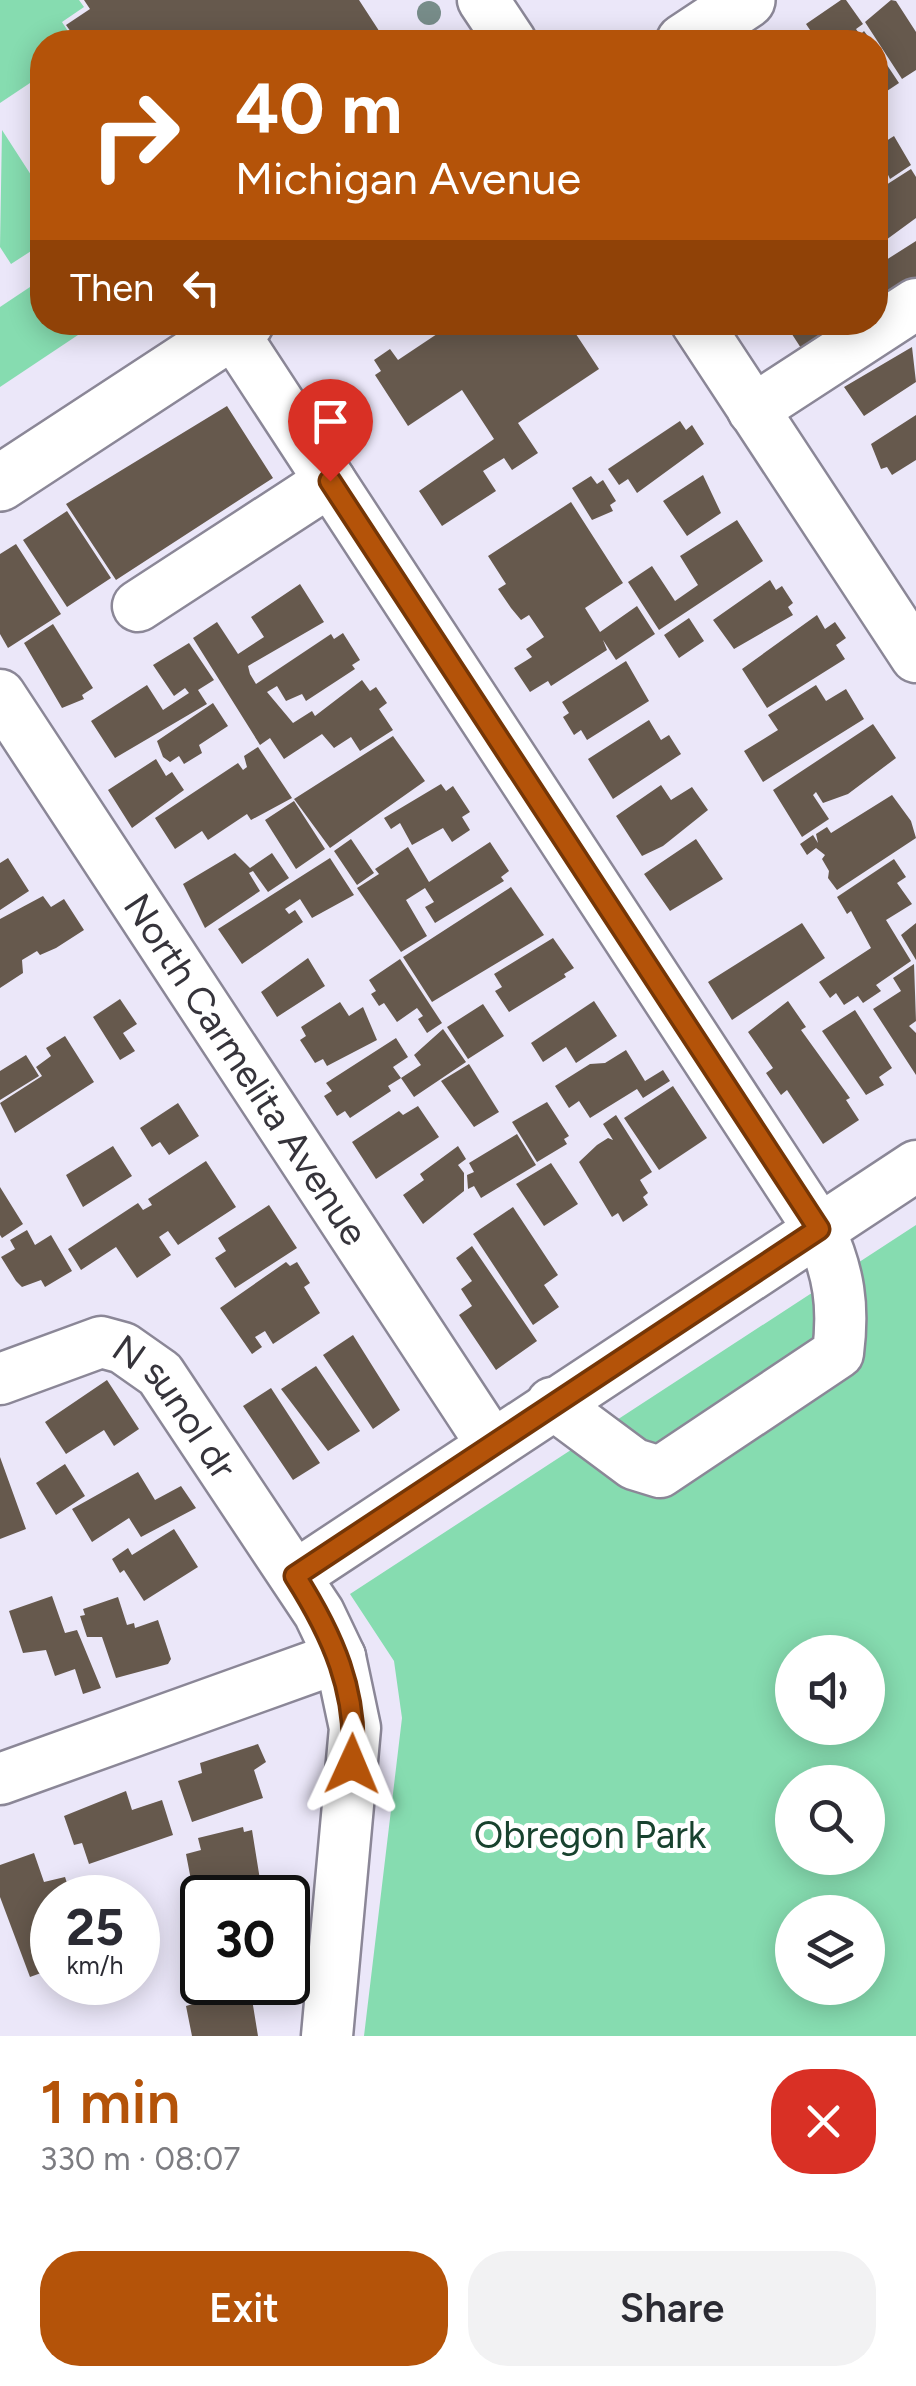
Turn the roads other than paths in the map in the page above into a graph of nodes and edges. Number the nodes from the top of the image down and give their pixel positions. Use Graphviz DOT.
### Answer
graph roads {
  1 [pos="483,0"];
  2 [pos="747,0"];
  3 [pos="503,30"];
  4 [pos="702,30"];
  5 [pos="916,304"];
  6 [pos="888,322"];
  7 [pos="227,335"];
  8 [pos="244,335"];
  9 [pos="704,335"];
  10 [pos="868,335"];
  11 [pos="753,410"];
  12 [pos="330,481"];
  13 [pos="0,483"];
  14 [pos="138,606"];
  15 [pos="916,657"];
  16 [pos="0,695"];
  17 [pos="916,1166"];
  18 [pos="819,1229"];
  19 [pos="0,1379"];
  20 [pos="552,1404"];
  21 [pos="492,1443"];
  22 [pos="295,1576"];
  23 [pos="340,1658"];
  24 [pos="0,1779"];
  25 [pos="334,2034"];
  1 -- 3 [label="street"];
  2 -- 4 [label="main road"];
  5 -- 6 [label="street"];
  7 -- 13 [label="main road"];
  8 -- 12 [label="street"];
  9 -- 11 [label="street"];
  10 -- 11 [label="street"];
  11 -- 15 [label="street"];
  12 -- 14 [label="street"];
  12 -- 18 [label="street"];
  16 -- 21 [label="street, North Carmelita Avenue"];
  17 -- 18 [label="street"];
  18 -- 20 [label="street"];
  18 -- 20 [label="street"];
  19 -- 22 [label="street, N sunol dr"];
  20 -- 21 [label="street"];
  21 -- 22 [label="street"];
  22 -- 23 [label="street, N sunol dr"];
  23 -- 24 [label="street"];
  23 -- 25 [label="street, N sunol dr"];
}
